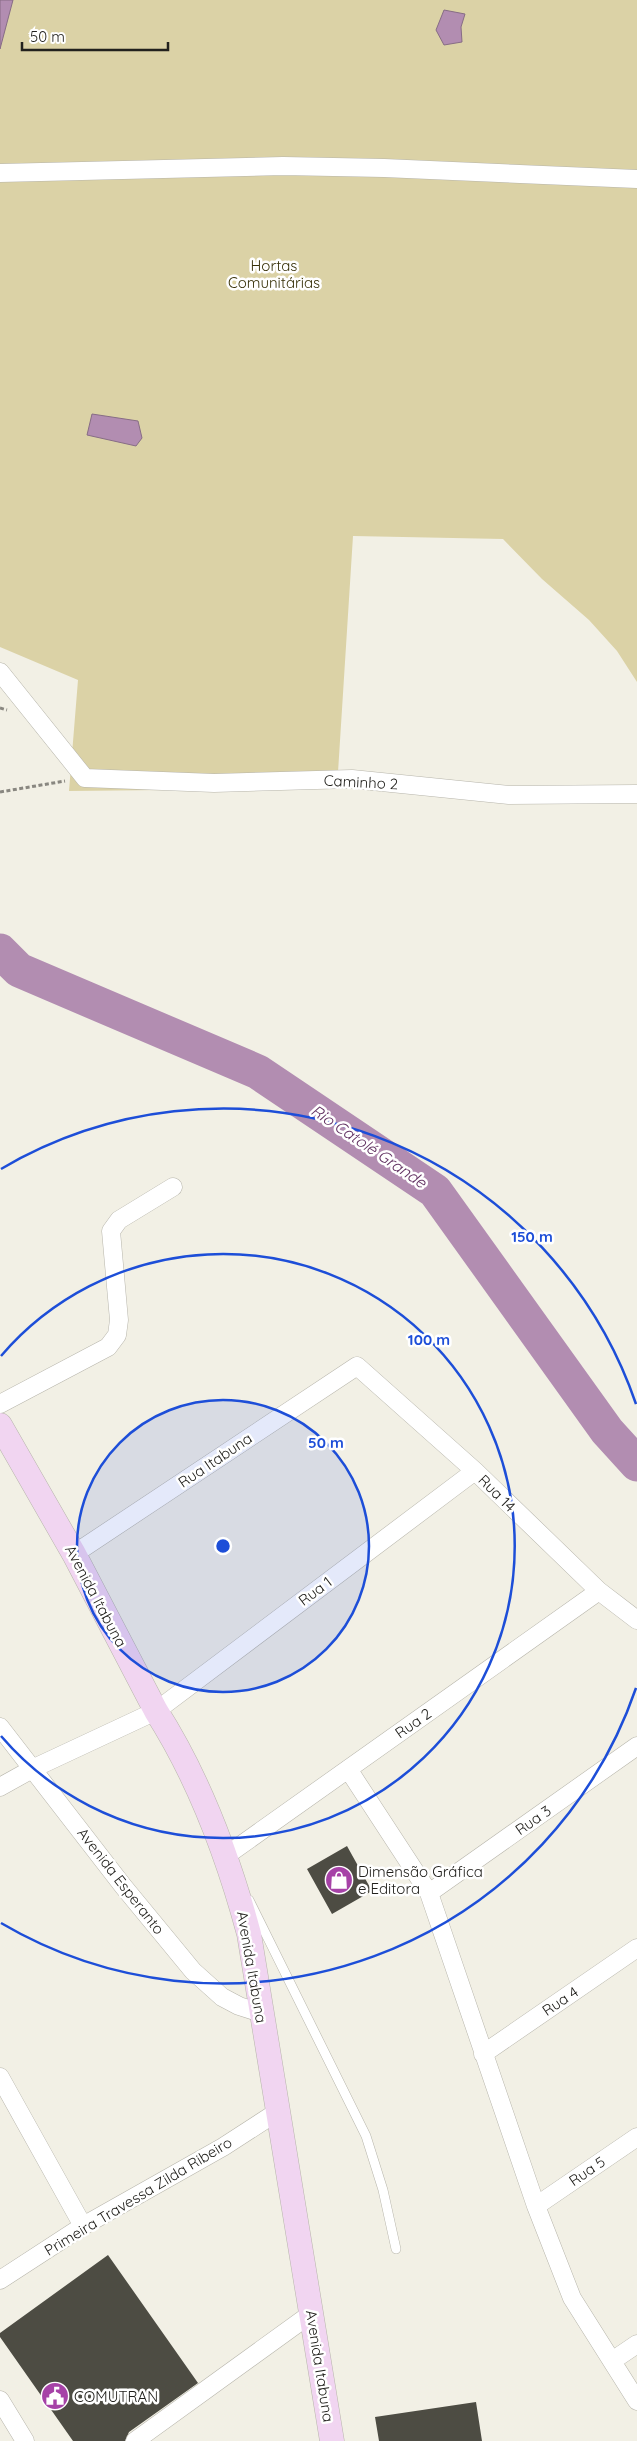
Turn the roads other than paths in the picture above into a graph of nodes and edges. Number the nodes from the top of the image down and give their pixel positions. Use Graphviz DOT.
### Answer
graph roads {
  1 [pos="0,173"];
  2 [pos="637,179"];
  3 [pos="0,672"];
  4 [pos="637,794"];
  5 [pos="173,1187"];
  6 [pos="357,1366"];
  7 [pos="0,1404"];
  8 [pos="0,1425"];
  9 [pos="475,1471"];
  10 [pos="74,1554"];
  11 [pos="599,1591"];
  12 [pos="637,1620"];
  13 [pos="156,1711"];
  14 [pos="0,1727"];
  15 [pos="637,1746"];
  16 [pos="34,1768"];
  17 [pos="348,1769"];
  18 [pos="0,1787"];
  19 [pos="226,1855"];
  20 [pos="428,1893"];
  21 [pos="637,1948"];
  22 [pos="260,2013"];
  23 [pos="483,2054"];
  24 [pos="0,2077"];
  25 [pos="277,2112"];
  26 [pos="637,2137"];
  27 [pos="536,2206"];
  28 [pos="83,2226"];
  29 [pos="396,2249"];
  30 [pos="0,2280"];
  31 [pos="312,2313"];
  32 [pos="637,2344"];
  33 [pos="612,2361"];
  34 [pos="0,2400"];
  35 [pos="637,2400"];
  36 [pos="25,2441"];
  37 [pos="135,2441"];
  38 [pos="332,2441"];
  1 -- 2 [label="street"];
  3 -- 4 [label="street, Caminho 2"];
  5 -- 7 [label="street"];
  6 -- 9 [label="street, Rua 14"];
  6 -- 10 [label="street, Rua Itabuna"];
  8 -- 10 [label="main road, Avenida Itabuna"];
  9 -- 11 [label="street, Rua 14"];
  9 -- 13 [label="street, Rua 1"];
  10 -- 13 [label="main road, Avenida Itabuna"];
  11 -- 12 [label="street, Rua 14"];
  11 -- 17 [label="street, Rua 2"];
  13 -- 16 [label="street, Rua 1"];
  13 -- 19 [label="main road, Avenida Itabuna"];
  14 -- 16 [label="street, Avenida Esperanto"];
  15 -- 20 [label="street, Rua 3"];
  16 -- 18 [label="street, Rua 1"];
  16 -- 22 [label="street, Avenida Esperanto"];
  17 -- 19 [label="street, Rua 2"];
  17 -- 20 [label="street"];
  19 -- 22 [label="main road, Avenida Itabuna"];
  19 -- 29 [label="lane"];
  20 -- 23 [label="street"];
  21 -- 23 [label="street, Rua 4"];
  22 -- 25 [label="main road, Avenida Itabuna"];
  23 -- 27 [label="street"];
  24 -- 28 [label="street"];
  25 -- 28 [label="street, Primeira Travessa Zilda Ribeiro"];
  25 -- 31 [label="main road, Avenida Itabuna"];
  26 -- 27 [label="street, Rua 5"];
  27 -- 33 [label="street"];
  28 -- 30 [label="street, Primeira Travessa Zilda Ribeiro"];
  31 -- 37 [label="street"];
  31 -- 38 [label="main road, Avenida Itabuna"];
  32 -- 33 [label="street"];
  33 -- 35 [label="street"];
  34 -- 36 [label="street"];
}
